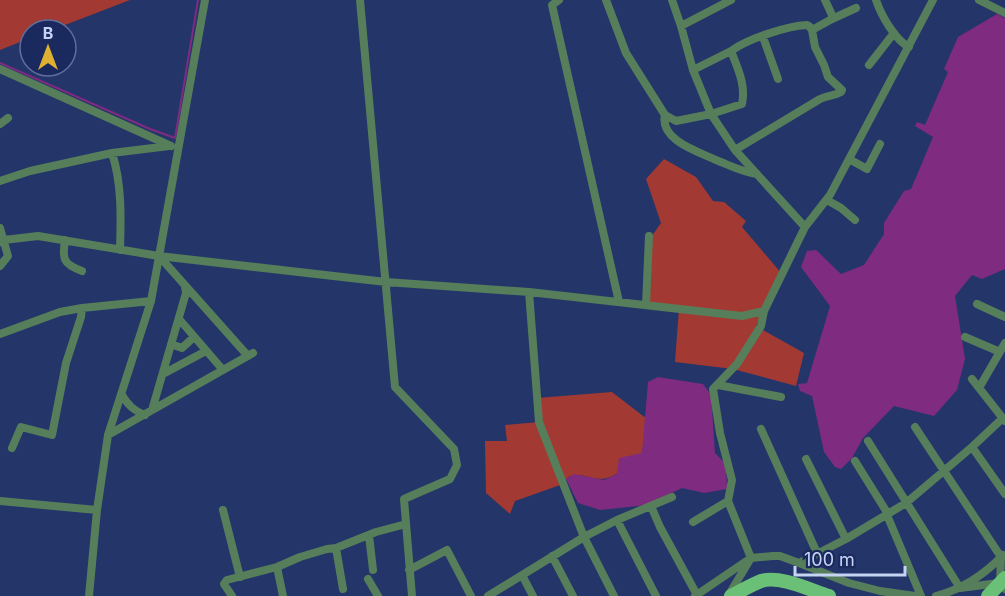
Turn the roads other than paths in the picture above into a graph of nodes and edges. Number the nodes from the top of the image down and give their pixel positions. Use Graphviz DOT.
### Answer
graph roads {
  1 [pos="206,0"];
  2 [pos="360,0"];
  3 [pos="559,0"];
  4 [pos="606,0"];
  5 [pos="672,0"];
  6 [pos="731,0"];
  7 [pos="825,0"];
  8 [pos="876,0"];
  9 [pos="933,0"];
  10 [pos="980,0"];
  11 [pos="856,8"];
  12 [pos="1005,13"];
  13 [pos="832,19"];
  14 [pos="681,26"];
  15 [pos="812,30"];
  16 [pos="894,33"];
  17 [pos="763,37"];
  18 [pos="909,47"];
  19 [pos="731,51"];
  20 [pos="869,65"];
  21 [pos="0,69"];
  22 [pos="693,70"];
  23 [pos="778,79"];
  24 [pos="711,114"];
  25 [pos="665,115"];
  26 [pos="8,118"];
  27 [pos="0,124"];
  28 [pos="880,144"];
  29 [pos="174,147"];
  30 [pos="735,150"];
  31 [pos="112,153"];
  32 [pos="849,159"];
  33 [pos="758,174"];
  34 [pos="0,181"];
  35 [pos="826,200"];
  36 [pos="855,220"];
  37 [pos="805,227"];
  38 [pos="0,228"];
  39 [pos="649,236"];
  40 [pos="65,240"];
  41 [pos="2,241"];
  42 [pos="120,250"];
  43 [pos="159,256"];
  44 [pos="0,266"];
  45 [pos="82,271"];
  46 [pos="386,282"];
  47 [pos="184,285"];
  48 [pos="529,292"];
  49 [pos="151,302"];
  50 [pos="620,302"];
  51 [pos="977,304"];
  52 [pos="646,305"];
  53 [pos="82,308"];
  54 [pos="764,311"];
  55 [pos="1005,317"];
  56 [pos="178,319"];
  57 [pos="0,332"];
  58 [pos="194,337"];
  59 [pos="965,337"];
  60 [pos="1005,343"];
  61 [pos="171,344"];
  62 [pos="182,348"];
  63 [pos="206,351"];
  64 [pos="1000,352"];
  65 [pos="187,361"];
  66 [pos="223,370"];
  67 [pos="163,374"];
  68 [pos="972,379"];
  69 [pos="718,385"];
  70 [pos="979,388"];
  71 [pos="122,395"];
  72 [pos="782,397"];
  73 [pos="148,412"];
  74 [pos="1004,419"];
  75 [pos="915,427"];
  76 [pos="761,429"];
  77 [pos="108,435"];
  78 [pos="868,441"];
  79 [pos="972,447"];
  80 [pos="12,448"];
  81 [pos="806,459"];
  82 [pos="855,461"];
  83 [pos="944,471"];
  84 [pos="1005,494"];
  85 [pos="672,497"];
  86 [pos="0,501"];
  87 [pos="728,501"];
  88 [pos="906,503"];
  89 [pos="651,506"];
  90 [pos="97,510"];
  91 [pos="223,510"];
  92 [pos="888,514"];
  93 [pos="617,520"];
  94 [pos="693,522"];
  95 [pos="406,524"];
  96 [pos="369,535"];
  97 [pos="584,537"];
  98 [pos="846,539"];
  99 [pos="336,548"];
  100 [pos="817,553"];
  101 [pos="1004,555"];
  102 [pos="552,556"];
  103 [pos="751,558"];
  104 [pos="799,563"];
  105 [pos="278,567"];
  106 [pos="373,570"];
  107 [pos="409,570"];
  108 [pos="522,575"];
  109 [pos="240,577"];
  110 [pos="368,579"];
  111 [pos="1003,583"];
  112 [pos="960,588"];
  113 [pos="343,589"];
  114 [pos="88,596"];
  115 [pos="232,596"];
  116 [pos="283,596"];
  117 [pos="378,596"];
  118 [pos="412,596"];
  119 [pos="471,596"];
  120 [pos="488,596"];
  121 [pos="533,596"];
  122 [pos="573,596"];
  123 [pos="614,596"];
  124 [pos="656,596"];
  125 [pos="696,596"];
  126 [pos="729,596"];
  127 [pos="829,596"];
  128 [pos="915,596"];
  129 [pos="921,596"];
  130 [pos="936,596"];
  131 [pos="988,596"];
  1 -- 29 [label="street"];
  2 -- 46 [label="street"];
  3 -- 50 [label="street"];
  4 -- 25 [label="street"];
  5 -- 14 [label="street"];
  6 -- 14 [label="street"];
  7 -- 13 [label="street"];
  8 -- 16 [label="street"];
  9 -- 18 [label="street"];
  10 -- 12 [label="street"];
  11 -- 13 [label="street"];
  13 -- 15 [label="street"];
  14 -- 22 [label="street"];
  15 -- 17 [label="street"];
  15 -- 30 [label="street"];
  16 -- 18 [label="street"];
  16 -- 20 [label="street"];
  17 -- 19 [label="street"];
  17 -- 23 [label="street"];
  18 -- 32 [label="street"];
  19 -- 22 [label="street"];
  19 -- 24 [label="street"];
  21 -- 29 [label="street"];
  22 -- 24 [label="street"];
  24 -- 25 [label="street"];
  24 -- 30 [label="street"];
  25 -- 33 [label="street"];
  26 -- 27 [label="street"];
  28 -- 32 [label="street"];
  29 -- 31 [label="street"];
  29 -- 43 [label="street"];
  30 -- 33 [label="street"];
  31 -- 34 [label="street"];
  31 -- 42 [label="street"];
  32 -- 35 [label="street"];
  33 -- 37 [label="street"];
  35 -- 36 [label="street"];
  35 -- 37 [label="street"];
  37 -- 54 [label="street"];
  38 -- 41 [label="street"];
  39 -- 52 [label="street"];
  40 -- 41 [label="street"];
  40 -- 42 [label="street"];
  40 -- 45 [label="street"];
  41 -- 44 [label="street"];
  42 -- 43 [label="street"];
  43 -- 46 [label="street"];
  43 -- 47 [label="street"];
  43 -- 49 [label="street"];
  46 -- 48 [label="street"];
  46 -- 95 [label="street"];
  47 -- 56 [label="street"];
  47 -- 66 [label="street"];
  48 -- 50 [label="street"];
  48 -- 97 [label="street"];
  49 -- 53 [label="street"];
  49 -- 71 [label="street"];
  50 -- 52 [label="street"];
  51 -- 55 [label="street"];
  52 -- 54 [label="street"];
  53 -- 57 [label="street"];
  53 -- 80 [label="street"];
  54 -- 69 [label="street"];
  56 -- 58 [label="street"];
  56 -- 61 [label="street"];
  58 -- 62 [label="street"];
  58 -- 63 [label="street"];
  59 -- 64 [label="street"];
  60 -- 64 [label="street"];
  61 -- 62 [label="street"];
  61 -- 67 [label="street"];
  62 -- 65 [label="street"];
  63 -- 65 [label="street"];
  63 -- 66 [label="street"];
  64 -- 70 [label="street"];
  65 -- 67 [label="street"];
  66 -- 73 [label="street"];
  67 -- 73 [label="street"];
  68 -- 70 [label="street"];
  69 -- 72 [label="street"];
  69 -- 87 [label="street"];
  70 -- 74 [label="street"];
  71 -- 73 [label="street"];
  71 -- 77 [label="street"];
  73 -- 77 [label="street"];
  74 -- 79 [label="street"];
  75 -- 83 [label="street"];
  76 -- 100 [label="street"];
  77 -- 90 [label="street"];
  78 -- 88 [label="street"];
  79 -- 83 [label="street"];
  79 -- 84 [label="street"];
  81 -- 98 [label="street"];
  82 -- 92 [label="street"];
  83 -- 88 [label="street"];
  83 -- 101 [label="street"];
  85 -- 89 [label="street"];
  86 -- 90 [label="street"];
  87 -- 94 [label="street"];
  87 -- 103 [label="street"];
  88 -- 92 [label="street"];
  88 -- 112 [label="street"];
  89 -- 93 [label="street"];
  89 -- 125 [label="street"];
  90 -- 114 [label="street"];
  91 -- 109 [label="street"];
  92 -- 98 [label="street"];
  92 -- 129 [label="street"];
  93 -- 97 [label="street"];
  93 -- 124 [label="street"];
  95 -- 96 [label="street"];
  95 -- 107 [label="street"];
  96 -- 99 [label="street"];
  96 -- 106 [label="street"];
  97 -- 102 [label="street"];
  97 -- 123 [label="street"];
  98 -- 100 [label="street"];
  99 -- 105 [label="street"];
  99 -- 113 [label="street"];
  100 -- 104 [label="street"];
  101 -- 111 [label="street"];
  101 -- 112 [label="street"];
  102 -- 108 [label="street"];
  102 -- 122 [label="street"];
  103 -- 104 [label="street"];
  103 -- 125 [label="street"];
  103 -- 126 [label="street"];
  104 -- 128 [label="street"];
  105 -- 109 [label="street"];
  105 -- 116 [label="street"];
  107 -- 118 [label="street"];
  107 -- 119 [label="street"];
  108 -- 120 [label="street"];
  108 -- 121 [label="street"];
  109 -- 115 [label="street"];
  110 -- 117 [label="street"];
  111 -- 112 [label="street"];
  111 -- 131 [label="main road"];
  112 -- 130 [label="street"];
  126 -- 127 [label="main road"];
}
